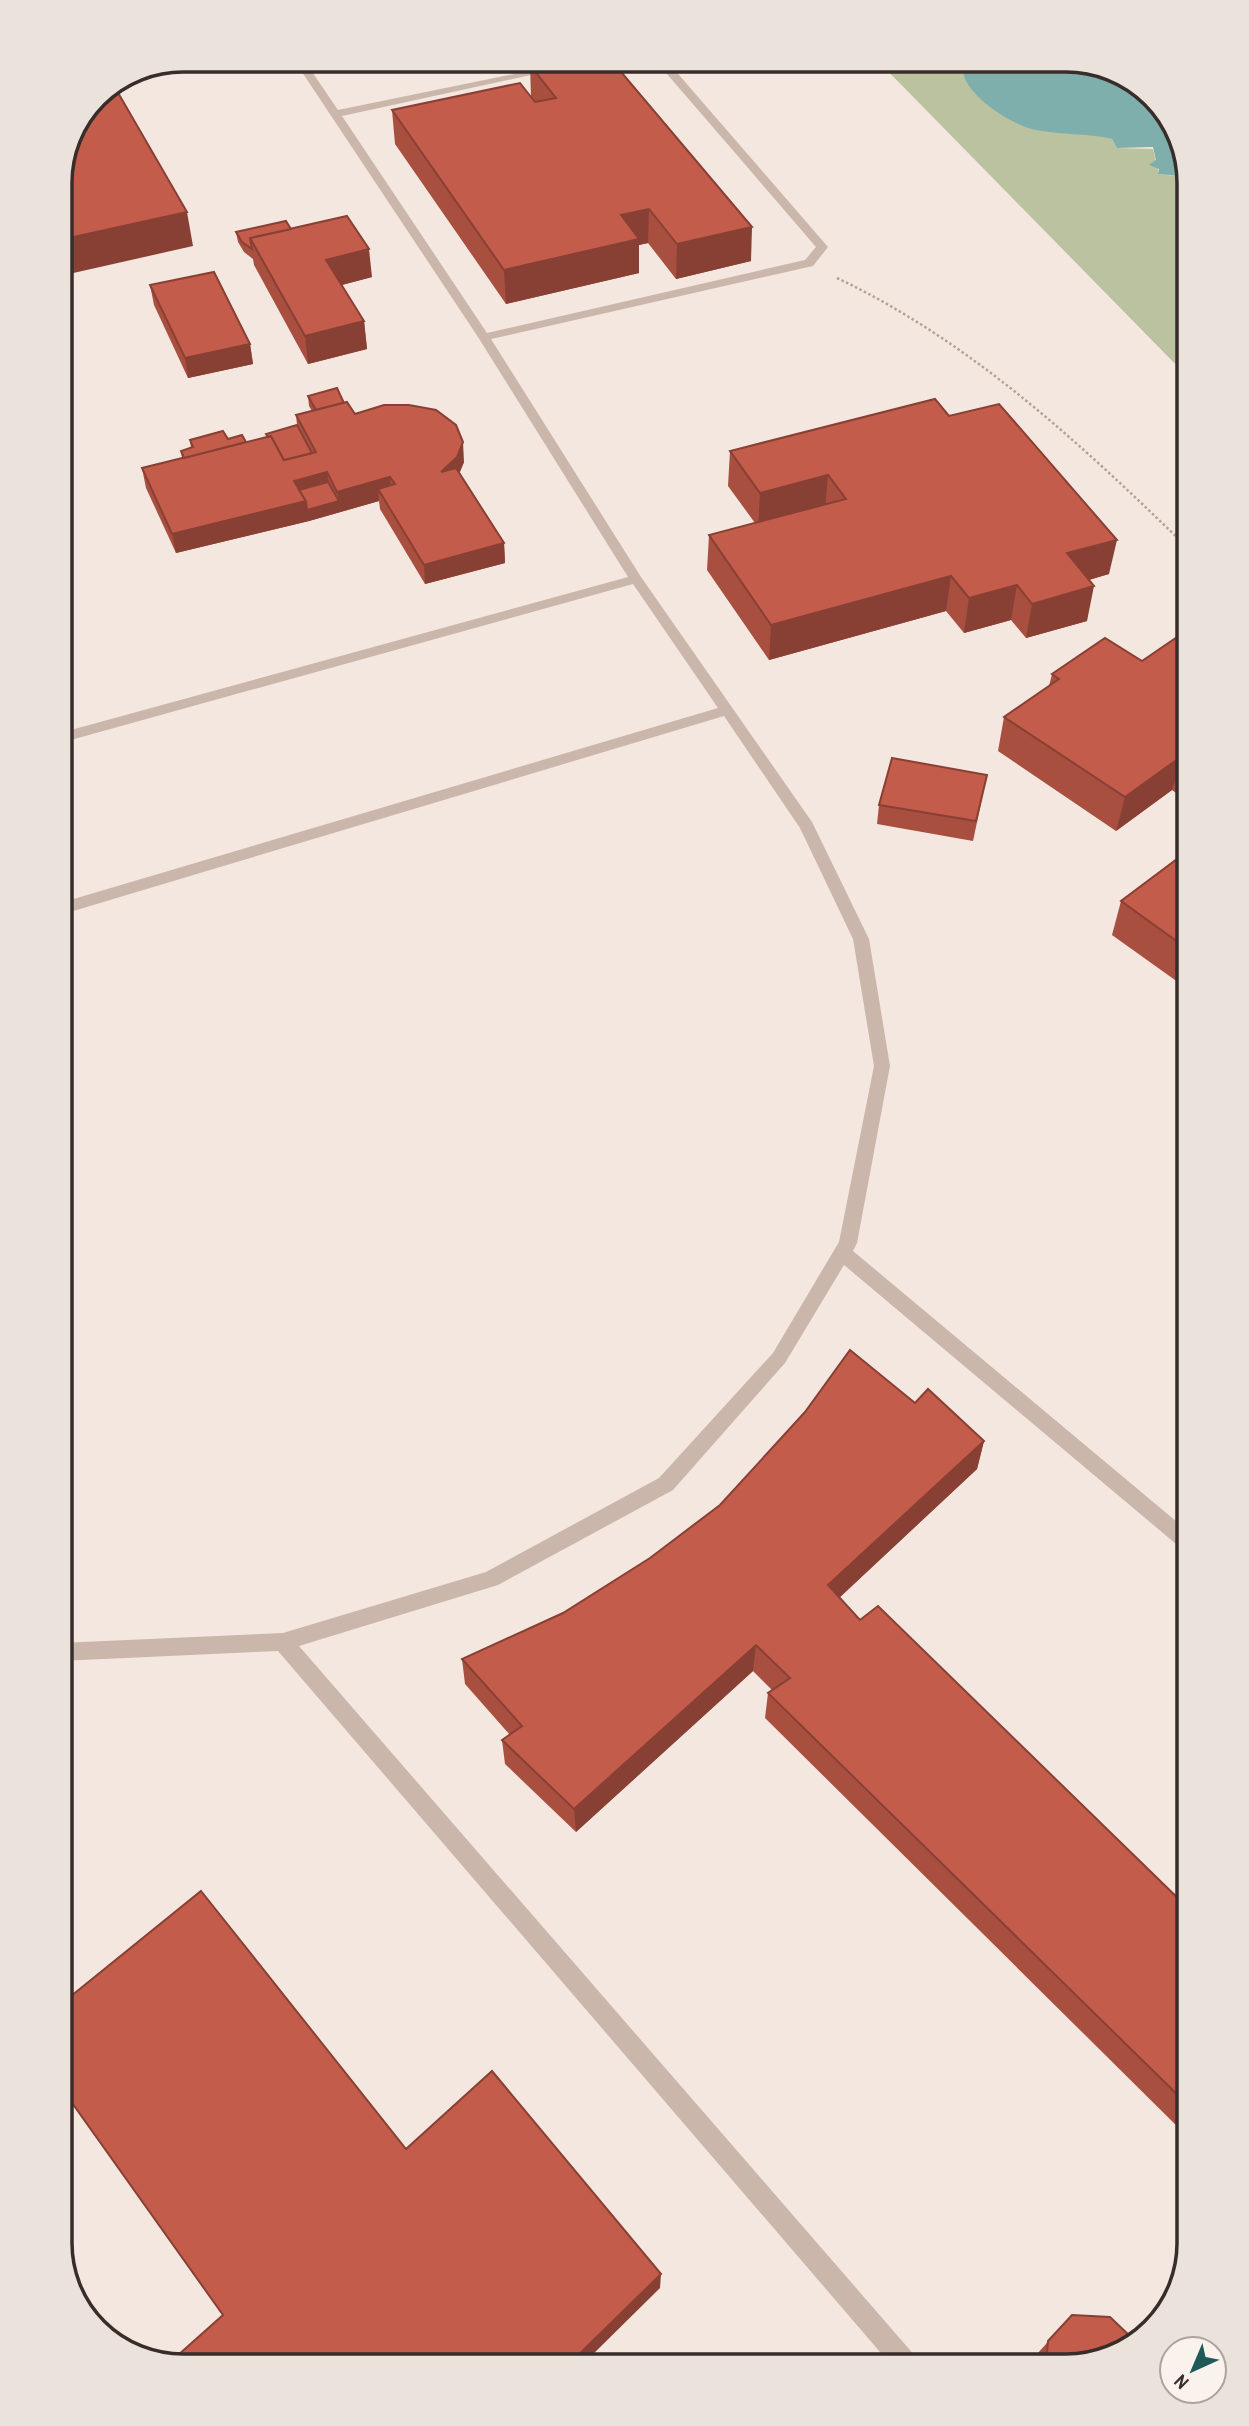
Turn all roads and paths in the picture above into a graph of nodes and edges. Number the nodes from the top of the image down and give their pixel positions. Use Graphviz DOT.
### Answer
graph roads {
  1 [pos="307,72"];
  2 [pos="530,72"];
  3 [pos="670,72"];
  4 [pos="335,114"];
  5 [pos="808,263"];
  6 [pos="484,337"];
  7 [pos="1177,537"];
  8 [pos="636,579"];
  9 [pos="728,710"];
  10 [pos="72,735"];
  11 [pos="72,905"];
  12 [pos="842,1252"];
  13 [pos="1177,1533"];
  14 [pos="283,1642"];
  15 [pos="72,1651"];
  16 [pos="896,2354"];
  1 -- 4 [label="lane"];
  2 -- 4 [label="lane"];
  3 -- 5 [label="lane"];
  4 -- 6 [label="lane"];
  5 -- 6 [label="lane"];
  5 -- 7 [label="path"];
  6 -- 8 [label="lane"];
  8 -- 9 [label="lane"];
  8 -- 10 [label="lane"];
  9 -- 11 [label="lane"];
  9 -- 12 [label="lane"];
  12 -- 13 [label="lane"];
  12 -- 14 [label="lane"];
  14 -- 15 [label="lane"];
  14 -- 16 [label="lane"];
}
